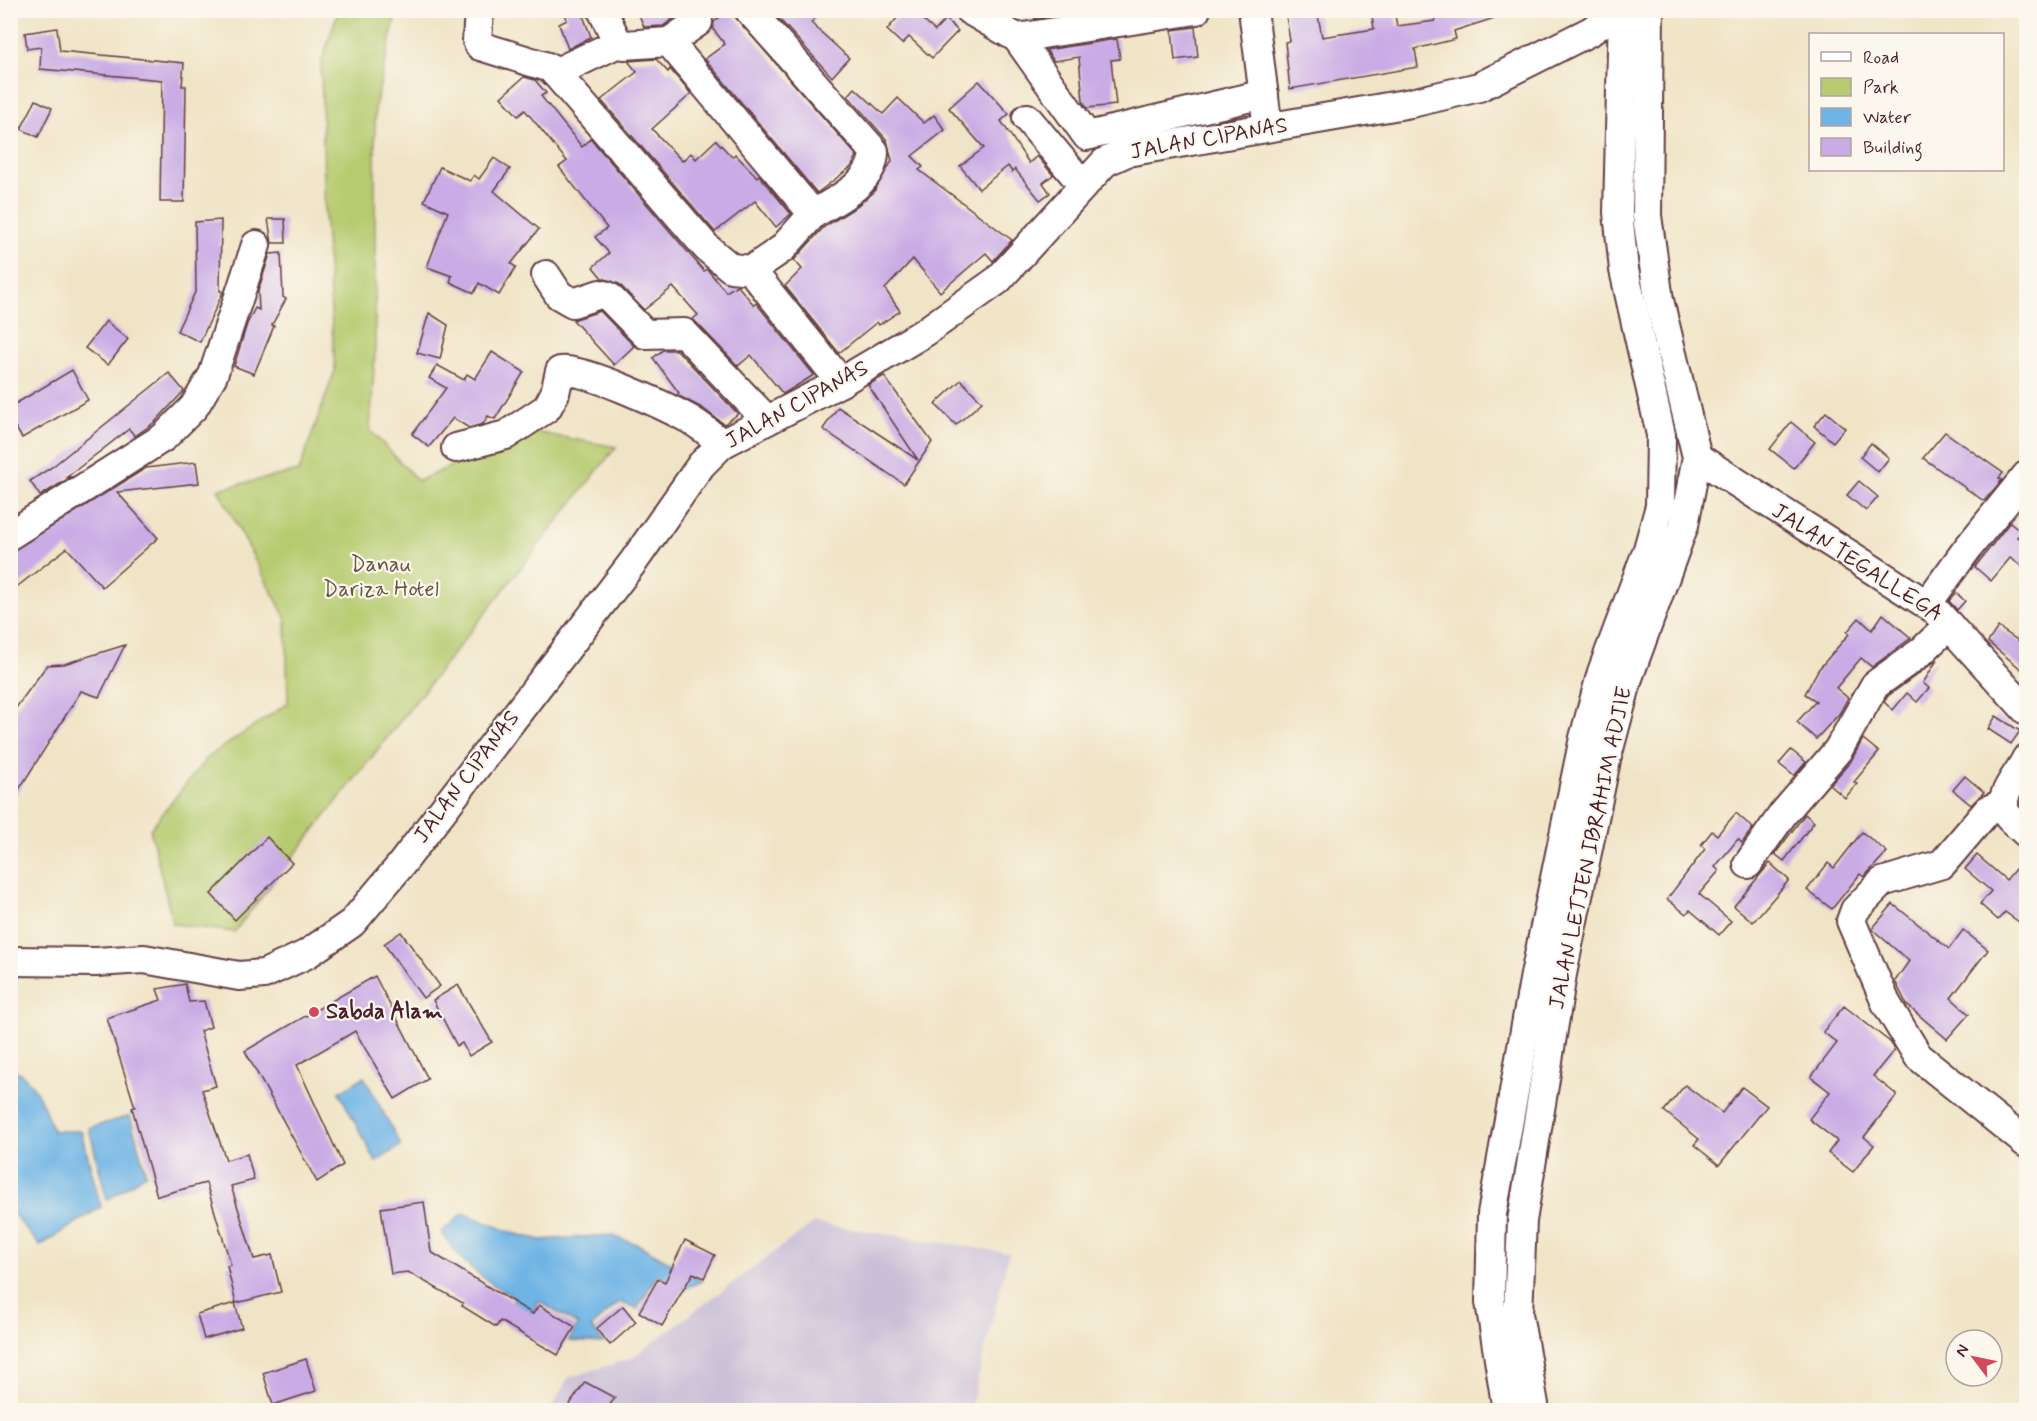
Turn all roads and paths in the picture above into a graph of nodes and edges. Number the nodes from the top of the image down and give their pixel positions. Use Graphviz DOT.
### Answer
graph roads {
  1 [pos="479,10"];
  2 [pos="602,10"];
  3 [pos="750,10"];
  4 [pos="1196,10"];
  5 [pos="1253,10"];
  6 [pos="1621,10"];
  7 [pos="1649,10"];
  8 [pos="969,11"];
  9 [pos="700,14"];
  10 [pos="1017,38"];
  11 [pos="669,42"];
  12 [pos="618,43"];
  13 [pos="555,73"];
  14 [pos="1264,94"];
  15 [pos="1027,118"];
  16 [pos="1269,129"];
  17 [pos="1082,184"];
  18 [pos="813,214"];
  19 [pos="256,245"];
  20 [pos="751,270"];
  21 [pos="546,275"];
  22 [pos="841,382"];
  23 [pos="767,420"];
  24 [pos="722,444"];
  25 [pos="456,448"];
  26 [pos="1697,458"];
  27 [pos="2026,476"];
  28 [pos="10,535"];
  29 [pos="1928,604"];
  30 [pos="1949,625"];
  31 [pos="1615,675"];
  32 [pos="2026,710"];
  33 [pos="2024,771"];
  34 [pos="2004,803"];
  35 [pos="2026,833"];
  36 [pos="1748,864"];
  37 [pos="10,961"];
  38 [pos="2026,1143"];
  39 [pos="1507,1410"];
  40 [pos="1534,1410"];
  1 -- 13 [label="street"];
  2 -- 12 [label="street"];
  3 -- 18 [label="street"];
  4 -- 10 [label="street"];
  5 -- 14 [label="street"];
  6 -- 16 [label="street, JALAN CIPANAS"];
  6 -- 31 [label="street, JALAN LETJEN IBRAHIM ADJIE"];
  7 -- 26 [label="street, JALAN LETJEN IBRAHIM ADJIE"];
  8 -- 10 [label="street"];
  9 -- 11 [label="street"];
  10 -- 14 [label="street"];
  11 -- 12 [label="street"];
  11 -- 18 [label="street"];
  12 -- 13 [label="street"];
  13 -- 20 [label="street"];
  14 -- 16 [label="street"];
  15 -- 17 [label="street"];
  16 -- 17 [label="street, JALAN CIPANAS"];
  17 -- 22 [label="street, JALAN CIPANAS"];
  18 -- 20 [label="street"];
  19 -- 28 [label="street"];
  20 -- 22 [label="street"];
  21 -- 23 [label="street"];
  22 -- 23 [label="street, JALAN CIPANAS"];
  23 -- 24 [label="street, JALAN CIPANAS"];
  24 -- 25 [label="street"];
  24 -- 37 [label="street, JALAN CIPANAS"];
  26 -- 29 [label="street, JALAN TEGALLEGA"];
  26 -- 31 [label="street, JALAN LETJEN IBRAHIM ADJIE"];
  27 -- 29 [label="street"];
  29 -- 30 [label="street, JALAN TEGALLEGA"];
  30 -- 32 [label="street, JALAN TEGALLEGA"];
  30 -- 36 [label="street"];
  31 -- 39 [label="street, JALAN LETJEN IBRAHIM ADJIE"];
  31 -- 40 [label="street, JALAN LETJEN IBRAHIM ADJIE"];
  33 -- 34 [label="street"];
  34 -- 35 [label="street"];
  34 -- 38 [label="street"];
}
